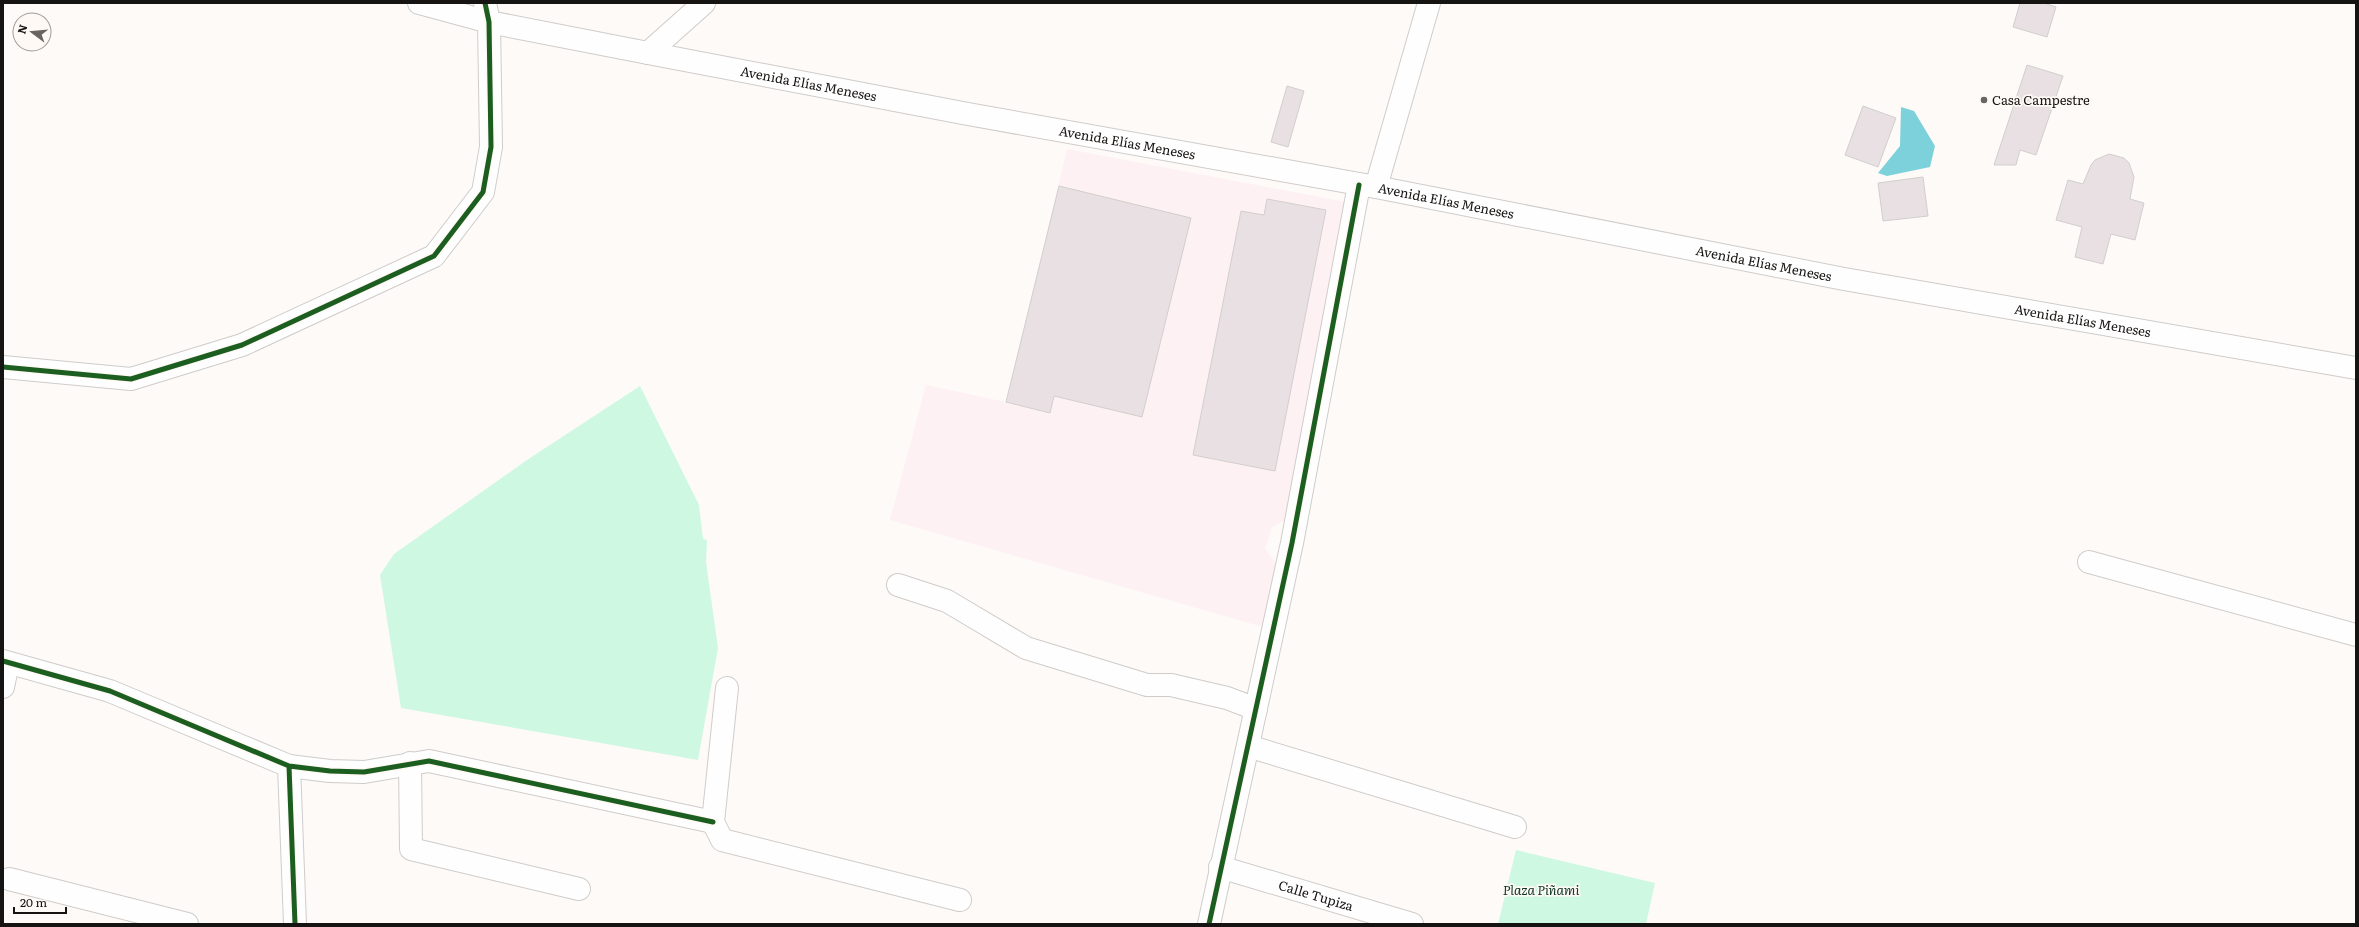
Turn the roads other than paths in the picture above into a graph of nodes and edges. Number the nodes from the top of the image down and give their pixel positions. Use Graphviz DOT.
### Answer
graph roads {
  1 [pos="419,3"];
  2 [pos="704,3"];
  3 [pos="1428,3"];
  4 [pos="487,12"];
  5 [pos="648,53"];
  6 [pos="1368,186"];
  7 [pos="3,367"];
  8 [pos="2356,368"];
  9 [pos="2089,562"];
  10 [pos="898,585"];
  11 [pos="2356,635"];
  12 [pos="5,662"];
  13 [pos="3,687"];
  14 [pos="727,688"];
  15 [pos="1256,709"];
  16 [pos="1248,746"];
  17 [pos="410,762"];
  18 [pos="289,766"];
  19 [pos="713,822"];
  20 [pos="1515,827"];
  21 [pos="1220,867"];
  22 [pos="9,879"];
  23 [pos="579,889"];
  24 [pos="960,900"];
  25 [pos="187,924"];
  26 [pos="295,924"];
  27 [pos="1209,924"];
  28 [pos="1412,924"];
  1 -- 4 [label="street, Avenida Elías Meneses"];
  2 -- 5 [label="street"];
  3 -- 6 [label="street"];
  4 -- 5 [label="street, Avenida Elías Meneses"];
  4 -- 7 [label="street"];
  5 -- 6 [label="street, Avenida Elías Meneses"];
  6 -- 8 [label="street, Avenida Elías Meneses"];
  6 -- 15 [label="street"];
  9 -- 11 [label="street"];
  10 -- 15 [label="street"];
  12 -- 13 [label="street"];
  12 -- 18 [label="street"];
  14 -- 19 [label="street"];
  15 -- 16 [label="street"];
  16 -- 20 [label="street"];
  16 -- 21 [label="street"];
  17 -- 18 [label="street"];
  17 -- 19 [label="street"];
  17 -- 23 [label="street"];
  18 -- 26 [label="street"];
  19 -- 24 [label="street"];
  21 -- 27 [label="street"];
  21 -- 28 [label="street, Calle Tupiza"];
  22 -- 25 [label="street"];
}
